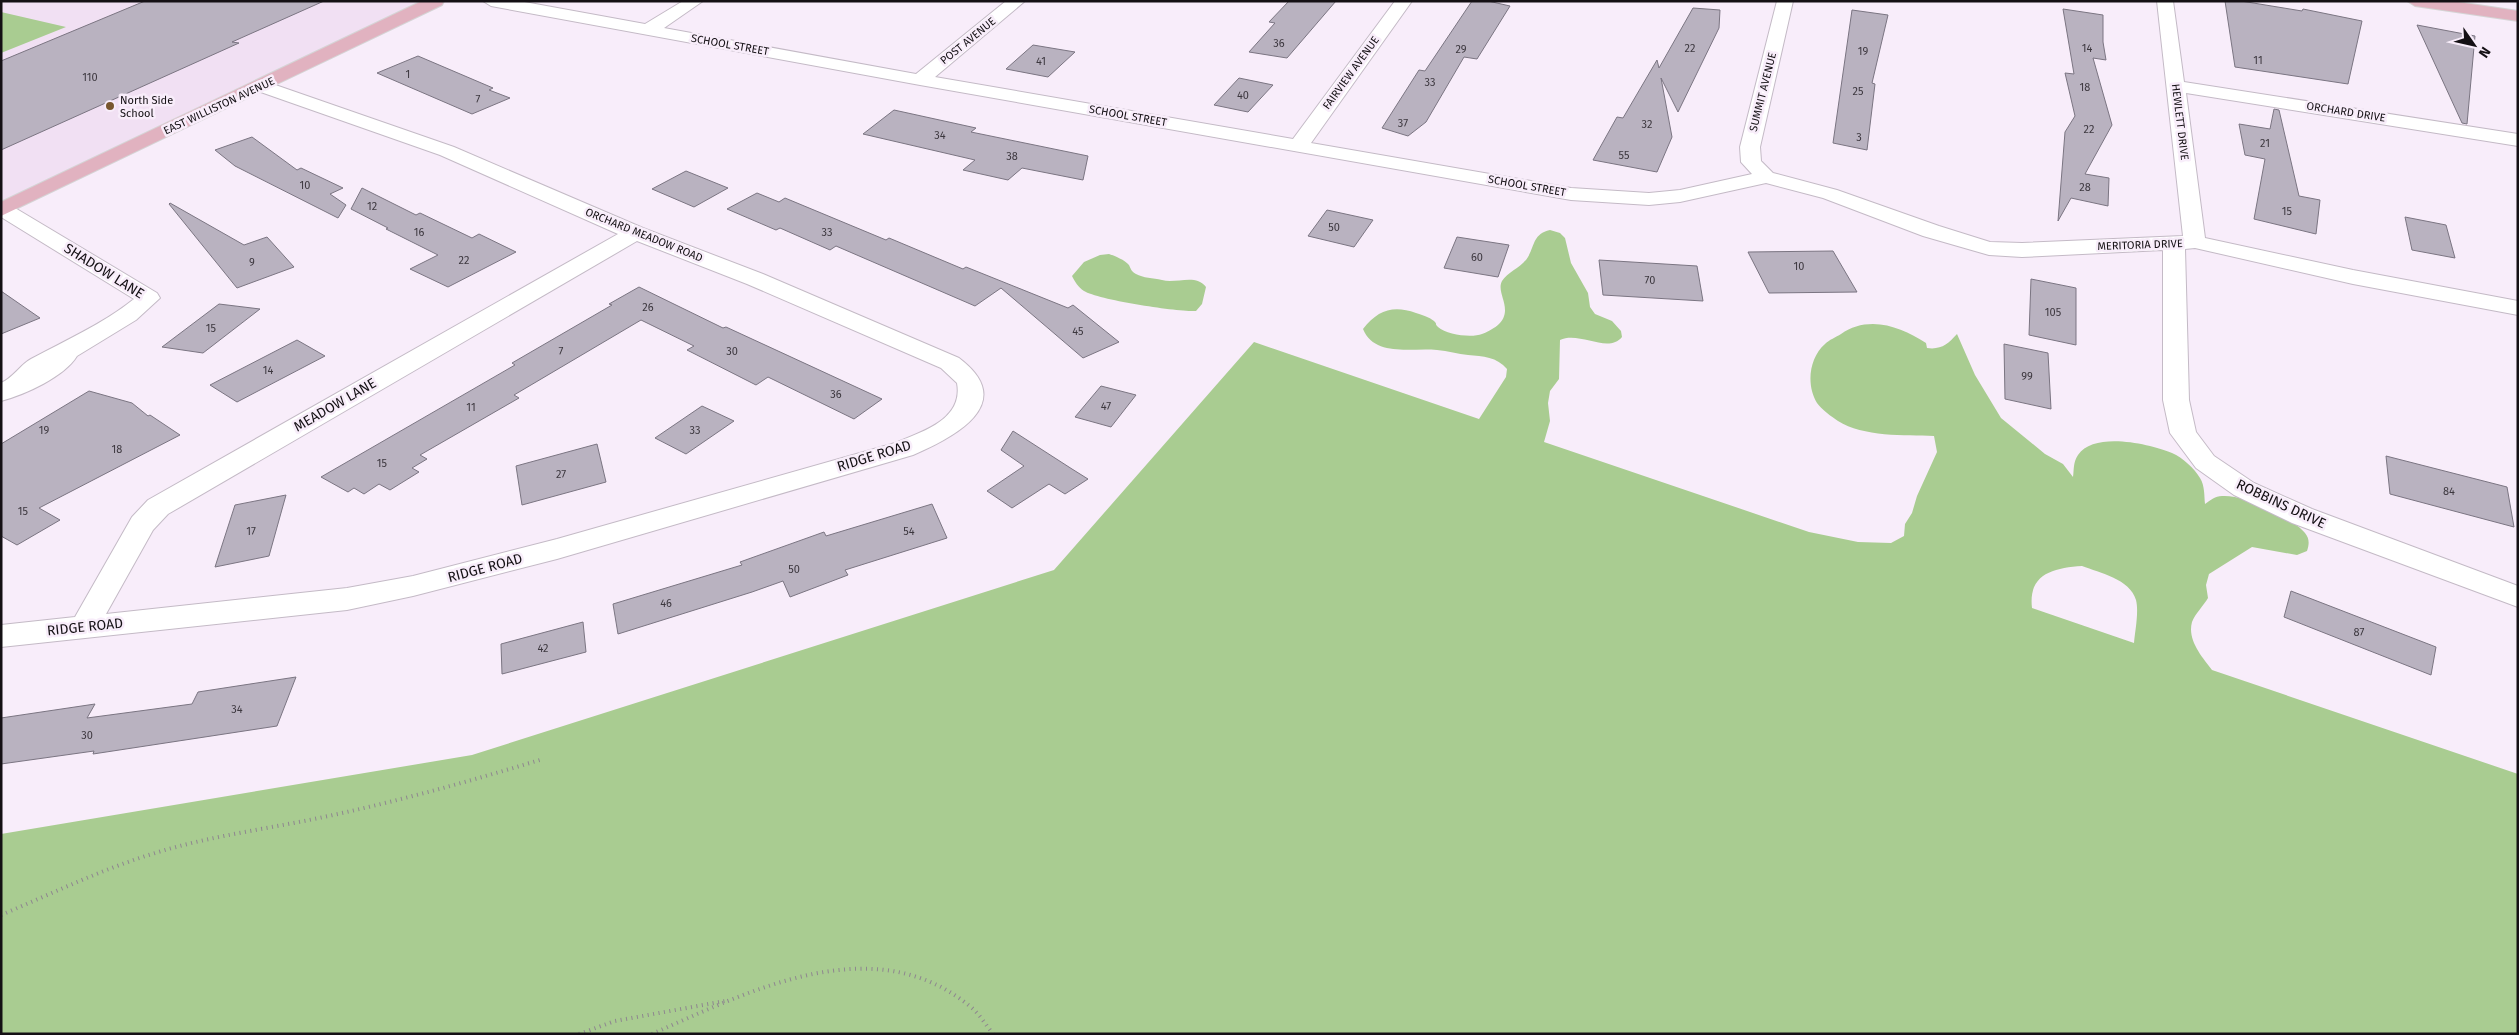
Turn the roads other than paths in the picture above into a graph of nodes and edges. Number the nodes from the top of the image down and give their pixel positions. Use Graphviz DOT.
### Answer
graph roads {
  1 [pos="436,1"];
  2 [pos="491,1"];
  3 [pos="695,1"];
  4 [pos="1017,1"];
  5 [pos="1404,1"];
  6 [pos="1785,1"];
  7 [pos="2165,1"];
  8 [pos="2415,1"];
  9 [pos="2518,16"];
  10 [pos="648,30"];
  11 [pos="920,80"];
  12 [pos="261,86"];
  13 [pos="2175,86"];
  14 [pos="2518,140"];
  15 [pos="1298,145"];
  16 [pos="1766,177"];
  17 [pos="2,209"];
  18 [pos="635,233"];
  19 [pos="2185,243"];
  20 [pos="2518,308"];
  21 [pos="8,388"];
  22 [pos="952,425"];
  23 [pos="2518,597"];
  24 [pos="84,628"];
  25 [pos="1,636"];
  1 -- 12 [label="main road, EAST WILLISTON AVENUE"];
  2 -- 10 [label="street, SCHOOL STREET"];
  3 -- 10 [label="street"];
  4 -- 11 [label="street, POST AVENUE"];
  5 -- 15 [label="street, FAIRVIEW AVENUE"];
  6 -- 16 [label="street, SUMMIT AVENUE"];
  7 -- 13 [label="street, HEWLETT DRIVE"];
  8 -- 9 [label="main road"];
  10 -- 11 [label="street, SCHOOL STREET"];
  11 -- 15 [label="street, SCHOOL STREET"];
  12 -- 17 [label="main road, EAST WILLISTON AVENUE"];
  12 -- 18 [label="street, ORCHARD MEADOW ROAD"];
  13 -- 14 [label="street, ORCHARD DRIVE"];
  13 -- 19 [label="street, HEWLETT DRIVE"];
  15 -- 16 [label="street, SCHOOL STREET"];
  16 -- 19 [label="street, MERITORIA DRIVE"];
  17 -- 21 [label="street, SHADOW LANE"];
  18 -- 22 [label="street, ORCHARD MEADOW ROAD"];
  18 -- 24 [label="street, MEADOW LANE"];
  19 -- 20 [label="street, MERITORIA DRIVE"];
  19 -- 23 [label="street, ROBBINS DRIVE"];
  22 -- 24 [label="street, RIDGE ROAD"];
  24 -- 25 [label="street, RIDGE ROAD"];
}
